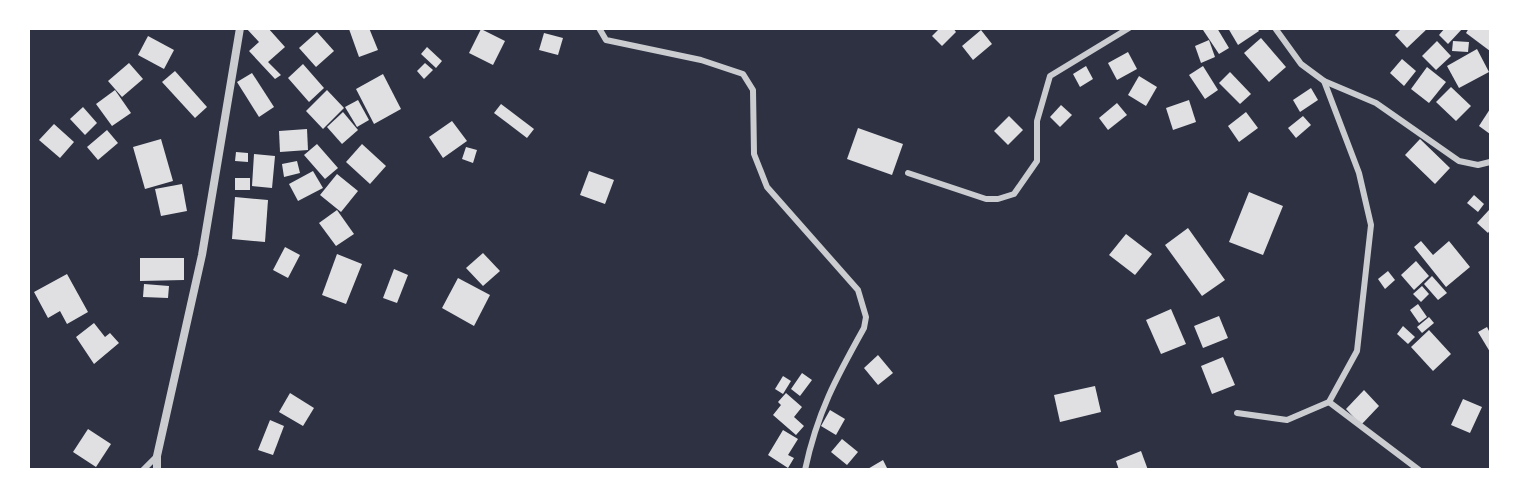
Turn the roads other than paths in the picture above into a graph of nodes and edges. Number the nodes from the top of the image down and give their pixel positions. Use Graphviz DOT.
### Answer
graph roads {
  1 [pos="240,28"];
  2 [pos="599,28"];
  3 [pos="1129,28"];
  4 [pos="1275,28"];
  5 [pos="1324,81"];
  6 [pos="1491,162"];
  7 [pos="908,173"];
  8 [pos="1329,402"];
  9 [pos="1238,413"];
  10 [pos="157,456"];
  11 [pos="143,470"];
  12 [pos="157,470"];
  13 [pos="806,470"];
  14 [pos="1419,470"];
  1 -- 10 [label="street"];
  2 -- 13 [label="street"];
  3 -- 7 [label="street"];
  4 -- 5 [label="street"];
  5 -- 6 [label="street"];
  5 -- 8 [label="street"];
  8 -- 9 [label="street"];
  8 -- 14 [label="street"];
  10 -- 11 [label="street"];
  10 -- 12 [label="street"];
}
